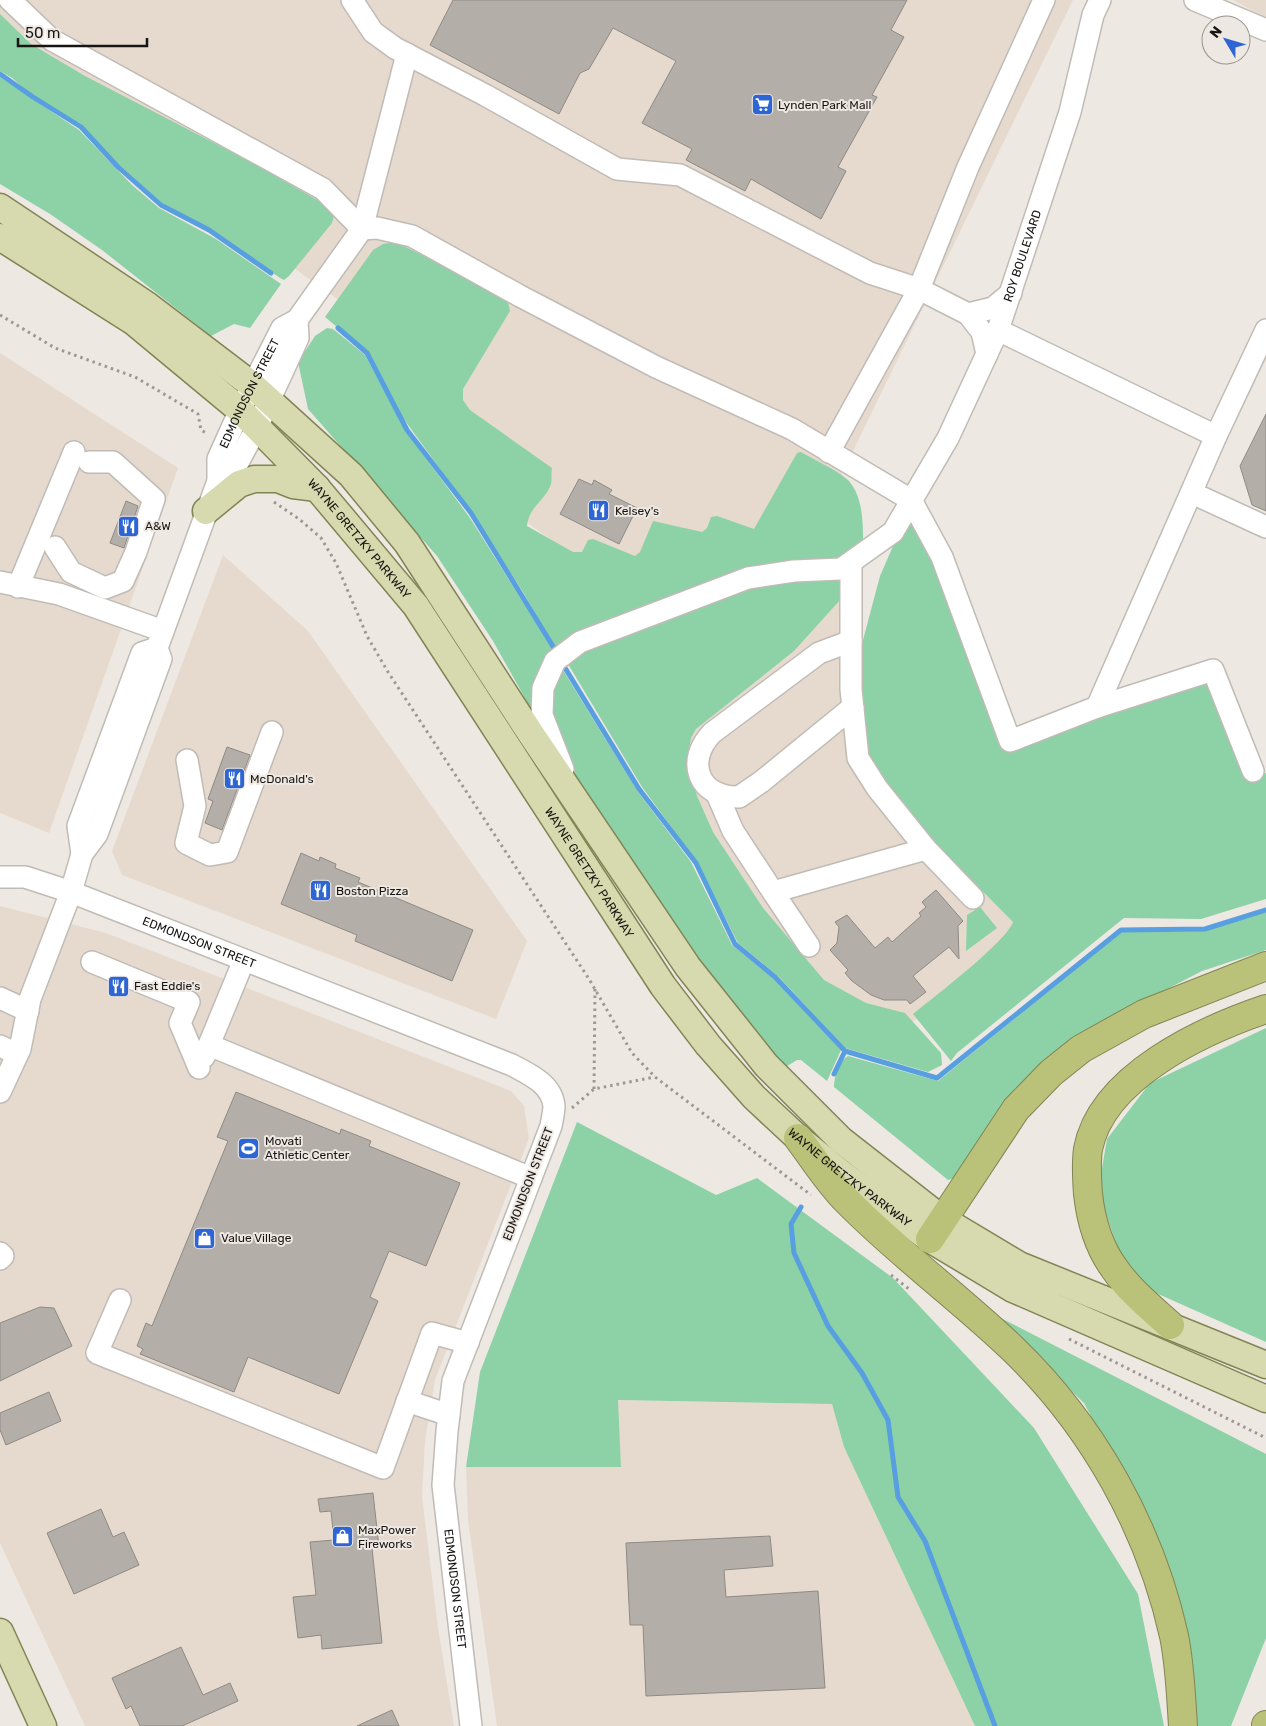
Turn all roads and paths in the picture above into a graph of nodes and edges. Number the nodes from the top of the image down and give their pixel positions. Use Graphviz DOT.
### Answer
graph roads {
  1 [pos="10,0"];
  2 [pos="352,0"];
  3 [pos="1044,0"];
  4 [pos="1100,0"];
  5 [pos="1195,0"];
  6 [pos="1266,30"];
  7 [pos="407,54"];
  8 [pos="0,208"];
  9 [pos="362,229"];
  10 [pos="0,237"];
  11 [pos="919,289"];
  12 [pos="1011,293"];
  13 [pos="968,314"];
  14 [pos="998,330"];
  15 [pos="1266,330"];
  16 [pos="987,354"];
  17 [pos="260,393"];
  18 [pos="249,419"];
  19 [pos="1216,436"];
  20 [pos="829,452"];
  21 [pos="317,488"];
  22 [pos="1192,493"];
  23 [pos="911,500"];
  24 [pos="206,511"];
  25 [pos="1266,526"];
  26 [pos="55,547"];
  27 [pos="850,564"];
  28 [pos="9,584"];
  29 [pos="160,640"];
  30 [pos="851,641"];
  31 [pos="852,707"];
  32 [pos="1097,707"];
  33 [pos="272,732"];
  34 [pos="186,760"];
  35 [pos="1254,772"];
  36 [pos="717,794"];
  37 [pos="576,802"];
  38 [pos="926,849"];
  39 [pos="0,877"];
  40 [pos="71,892"];
  41 [pos="773,892"];
  42 [pos="973,898"];
  43 [pos="809,946"];
  44 [pos="244,960"];
  45 [pos="92,962"];
  46 [pos="1266,966"];
  47 [pos="595,988"];
  48 [pos="0,998"];
  49 [pos="1266,1009"];
  50 [pos="28,1011"];
  51 [pos="209,1044"];
  52 [pos="9,1050"];
  53 [pos="655,1077"];
  54 [pos="594,1089"];
  55 [pos="0,1092"];
  56 [pos="551,1126"];
  57 [pos="798,1138"];
  58 [pos="531,1178"];
  59 [pos="936,1229"];
  60 [pos="0,1253"];
  61 [pos="0,1259"];
  62 [pos="120,1300"];
  63 [pos="1170,1324"];
  64 [pos="468,1343"];
  65 [pos="1266,1365"];
  66 [pos="1266,1399"];
  67 [pos="407,1401"];
  68 [pos="449,1415"];
  69 [pos="0,1632"];
  70 [pos="43,1726"];
  71 [pos="471,1726"];
  72 [pos="1183,1726"];
  1 -- 9 [label="street"];
  2 -- 7 [label="street"];
  3 -- 11 [label="street"];
  4 -- 12 [label="street, ROY BOULEVARD"];
  5 -- 6 [label="street"];
  7 -- 9 [label="street"];
  7 -- 11 [label="street"];
  8 -- 17 [label="main road, WAYNE GRETZKY PARKWAY"];
  9 -- 17 [label="street, EDMONDSON STREET"];
  9 -- 20 [label="street"];
  10 -- 18 [label="main road, WAYNE GRETZKY PARKWAY"];
  11 -- 13 [label="street"];
  11 -- 20 [label="street"];
  12 -- 13 [label="street"];
  12 -- 14 [label="street, ROY BOULEVARD"];
  13 -- 16 [label="street"];
  14 -- 16 [label="street, ROY BOULEVARD"];
  14 -- 19 [label="street"];
  15 -- 19 [label="street"];
  16 -- 23 [label="street, ROY BOULEVARD"];
  17 -- 18 [label="street, EDMONDSON STREET"];
  17 -- 37 [label="main road, WAYNE GRETZKY PARKWAY"];
  18 -- 21 [label="main road, WAYNE GRETZKY PARKWAY"];
  18 -- 24 [label="street, EDMONDSON STREET"];
  19 -- 22 [label="street"];
  20 -- 23 [label="street"];
  21 -- 24 [label="main road"];
  21 -- 57 [label="main road, WAYNE GRETZKY PARKWAY"];
  22 -- 25 [label="street"];
  22 -- 32 [label="street"];
  23 -- 27 [label="street, ROY BOULEVARD"];
  23 -- 32 [label="street"];
  24 -- 29 [label="street, EDMONDSON STREET"];
  26 -- 28 [label="street"];
  27 -- 30 [label="street"];
  27 -- 37 [label="street"];
  28 -- 29 [label="street"];
  29 -- 40 [label="street, EDMONDSON STREET"];
  30 -- 31 [label="street"];
  30 -- 36 [label="street"];
  31 -- 36 [label="street"];
  31 -- 38 [label="street"];
  32 -- 35 [label="street"];
  33 -- 34 [label="street"];
  36 -- 41 [label="street"];
  37 -- 59 [label="main road, WAYNE GRETZKY PARKWAY"];
  38 -- 41 [label="street"];
  38 -- 42 [label="street"];
  39 -- 40 [label="street, EDMONDSON STREET"];
  40 -- 44 [label="street, EDMONDSON STREET"];
  40 -- 50 [label="street"];
  41 -- 43 [label="street"];
  44 -- 51 [label="street"];
  44 -- 56 [label="street, EDMONDSON STREET"];
  45 -- 51 [label="street"];
  46 -- 59 [label="highway"];
  47 -- 54 [label="path"];
  48 -- 50 [label="street"];
  49 -- 63 [label="highway"];
  50 -- 52 [label="street"];
  51 -- 58 [label="street"];
  52 -- 55 [label="street"];
  53 -- 54 [label="path"];
  54 -- 56 [label="path"];
  56 -- 58 [label="street, EDMONDSON STREET"];
  57 -- 59 [label="main road, WAYNE GRETZKY PARKWAY"];
  57 -- 72 [label="highway"];
  58 -- 64 [label="street, EDMONDSON STREET"];
  59 -- 63 [label="main road, WAYNE GRETZKY PARKWAY"];
  59 -- 66 [label="main road, WAYNE GRETZKY PARKWAY"];
  60 -- 61 [label="street"];
  62 -- 67 [label="street"];
  63 -- 65 [label="main road, WAYNE GRETZKY PARKWAY"];
  64 -- 67 [label="street"];
  64 -- 68 [label="street, EDMONDSON STREET"];
  67 -- 68 [label="street"];
  68 -- 71 [label="street, EDMONDSON STREET"];
  69 -- 70 [label="main road"];
}
